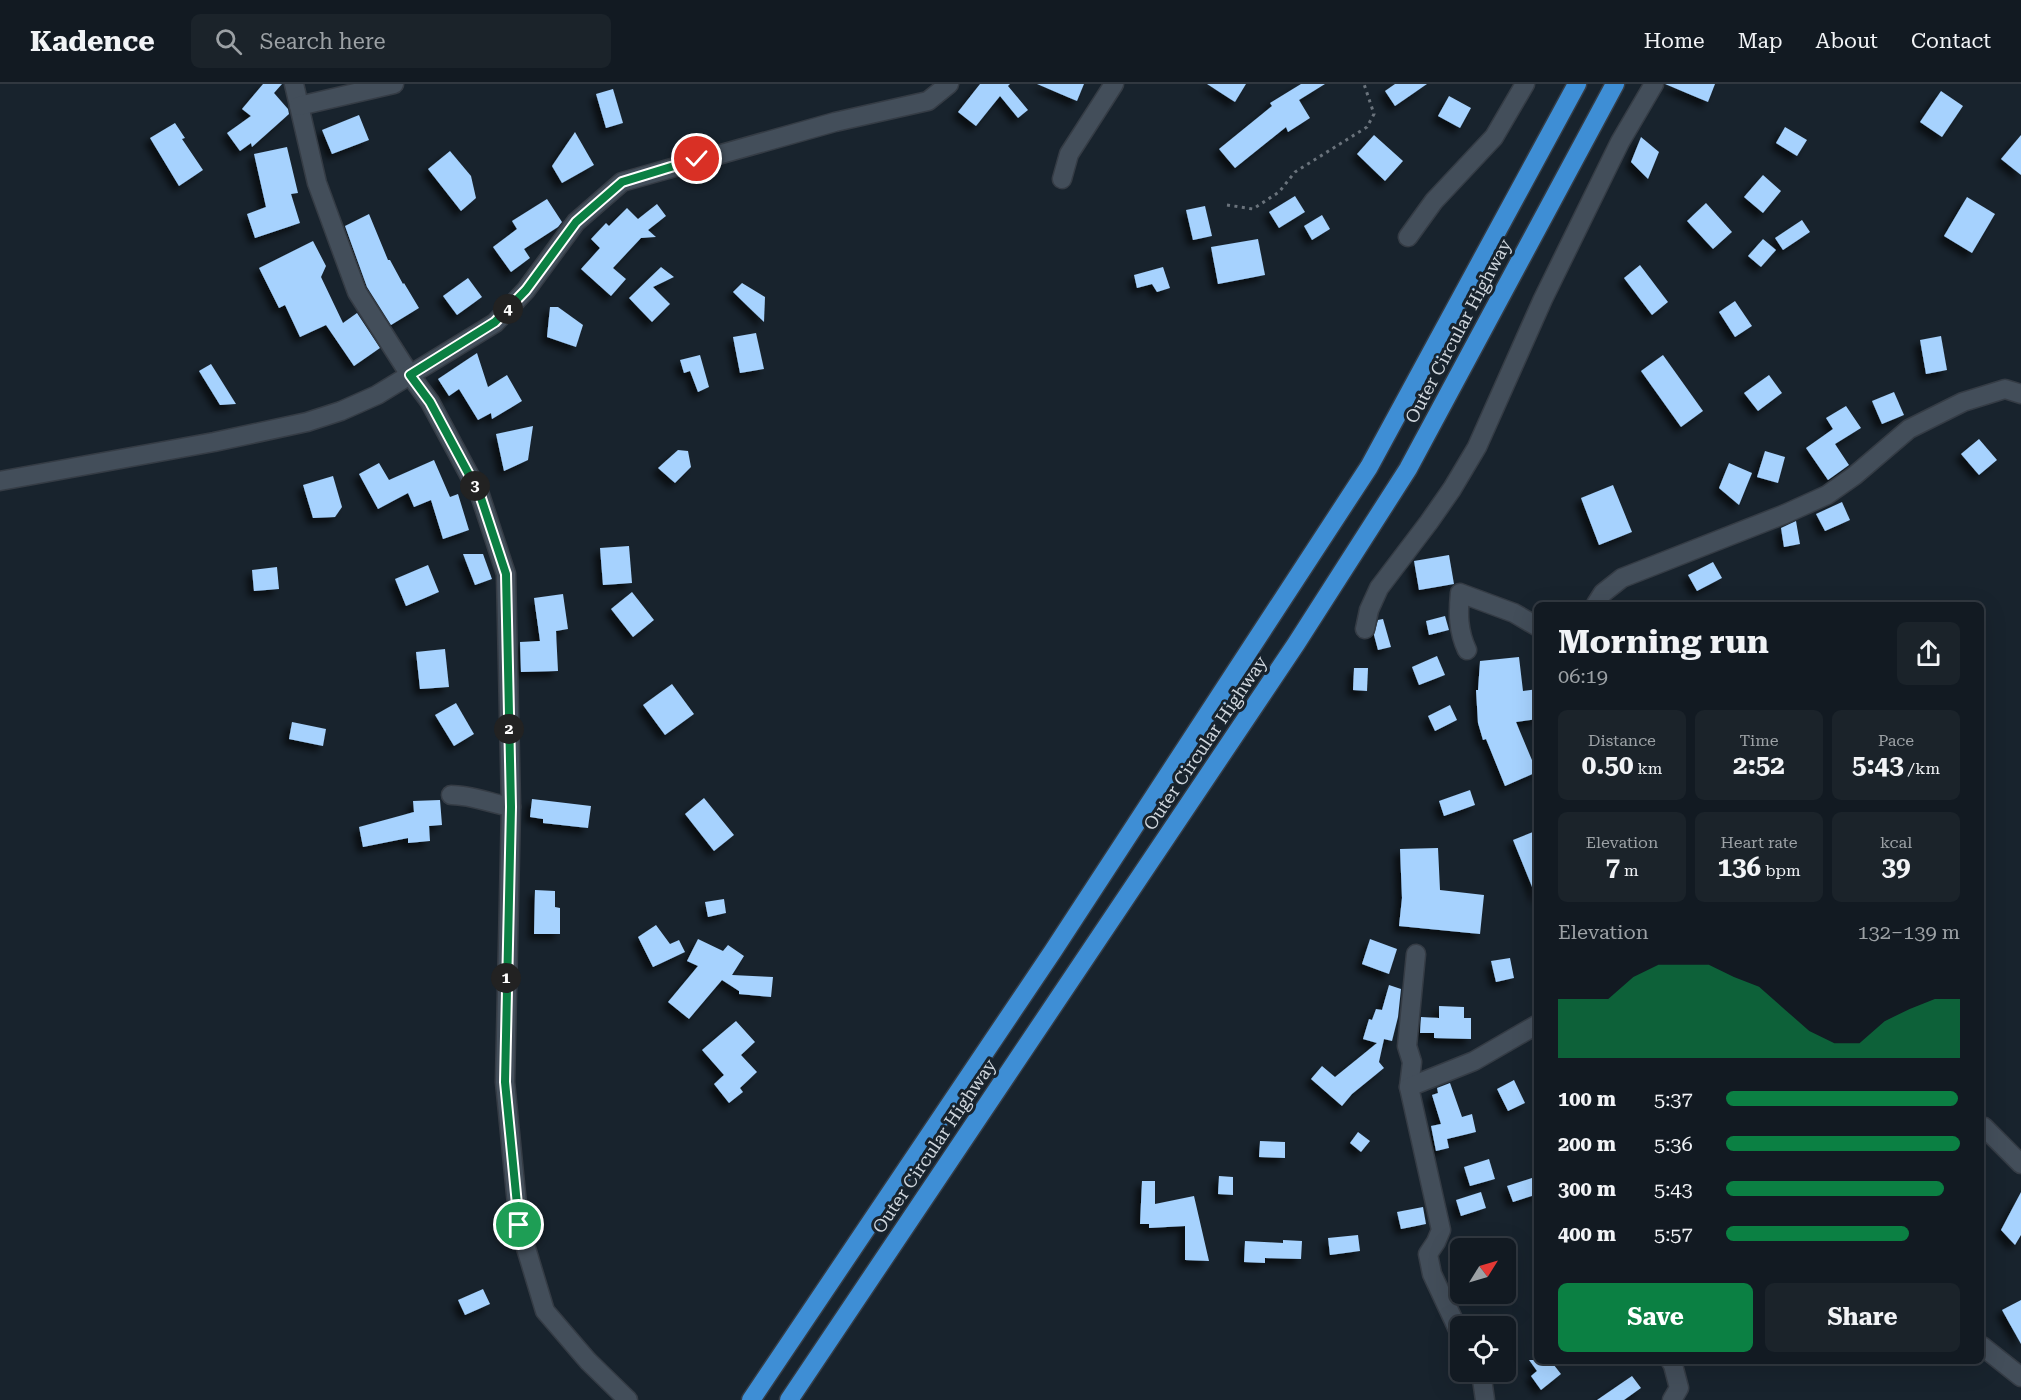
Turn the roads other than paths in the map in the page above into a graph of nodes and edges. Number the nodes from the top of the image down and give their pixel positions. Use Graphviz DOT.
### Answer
graph roads {
  1 [pos="294,84"];
  2 [pos="394,84"];
  3 [pos="949,84"];
  4 [pos="1114,84"];
  5 [pos="1525,84"];
  6 [pos="1577,84"];
  7 [pos="1615,84"];
  8 [pos="1654,84"];
  9 [pos="299,106"];
  10 [pos="1062,179"];
  11 [pos="1408,237"];
  12 [pos="410,375"];
  13 [pos="2021,394"];
  14 [pos="0,481"];
  15 [pos="1597,602"];
  16 [pos="1534,625"];
  17 [pos="1365,629"];
  18 [pos="1467,650"];
  19 [pos="451,795"];
  20 [pos="511,807"];
  21 [pos="1416,954"];
  22 [pos="1534,1026"];
  23 [pos="1409,1087"];
  24 [pos="1984,1127"];
  25 [pos="2021,1164"];
  26 [pos="1452,1316"];
  27 [pos="1984,1348"];
  28 [pos="1672,1364"];
  29 [pos="2021,1377"];
  30 [pos="1482,1382"];
  31 [pos="628,1400"];
  32 [pos="751,1400"];
  33 [pos="789,1400"];
  34 [pos="1485,1400"];
  35 [pos="1672,1400"];
  1 -- 9 [label="street"];
  2 -- 9 [label="street"];
  3 -- 12 [label="street"];
  4 -- 10 [label="street"];
  5 -- 11 [label="street"];
  6 -- 32 [label="highway, Outer Circular Highway"];
  7 -- 33 [label="highway, Outer Circular Highway"];
  8 -- 17 [label="street"];
  9 -- 12 [label="street"];
  12 -- 14 [label="street"];
  12 -- 20 [label="street"];
  13 -- 15 [label="street"];
  16 -- 18 [label="street"];
  19 -- 20 [label="street"];
  20 -- 31 [label="street"];
  21 -- 23 [label="street"];
  22 -- 23 [label="street"];
  23 -- 26 [label="street"];
  24 -- 25 [label="street"];
  27 -- 29 [label="street"];
  28 -- 35 [label="street"];
  30 -- 34 [label="street"];
}
